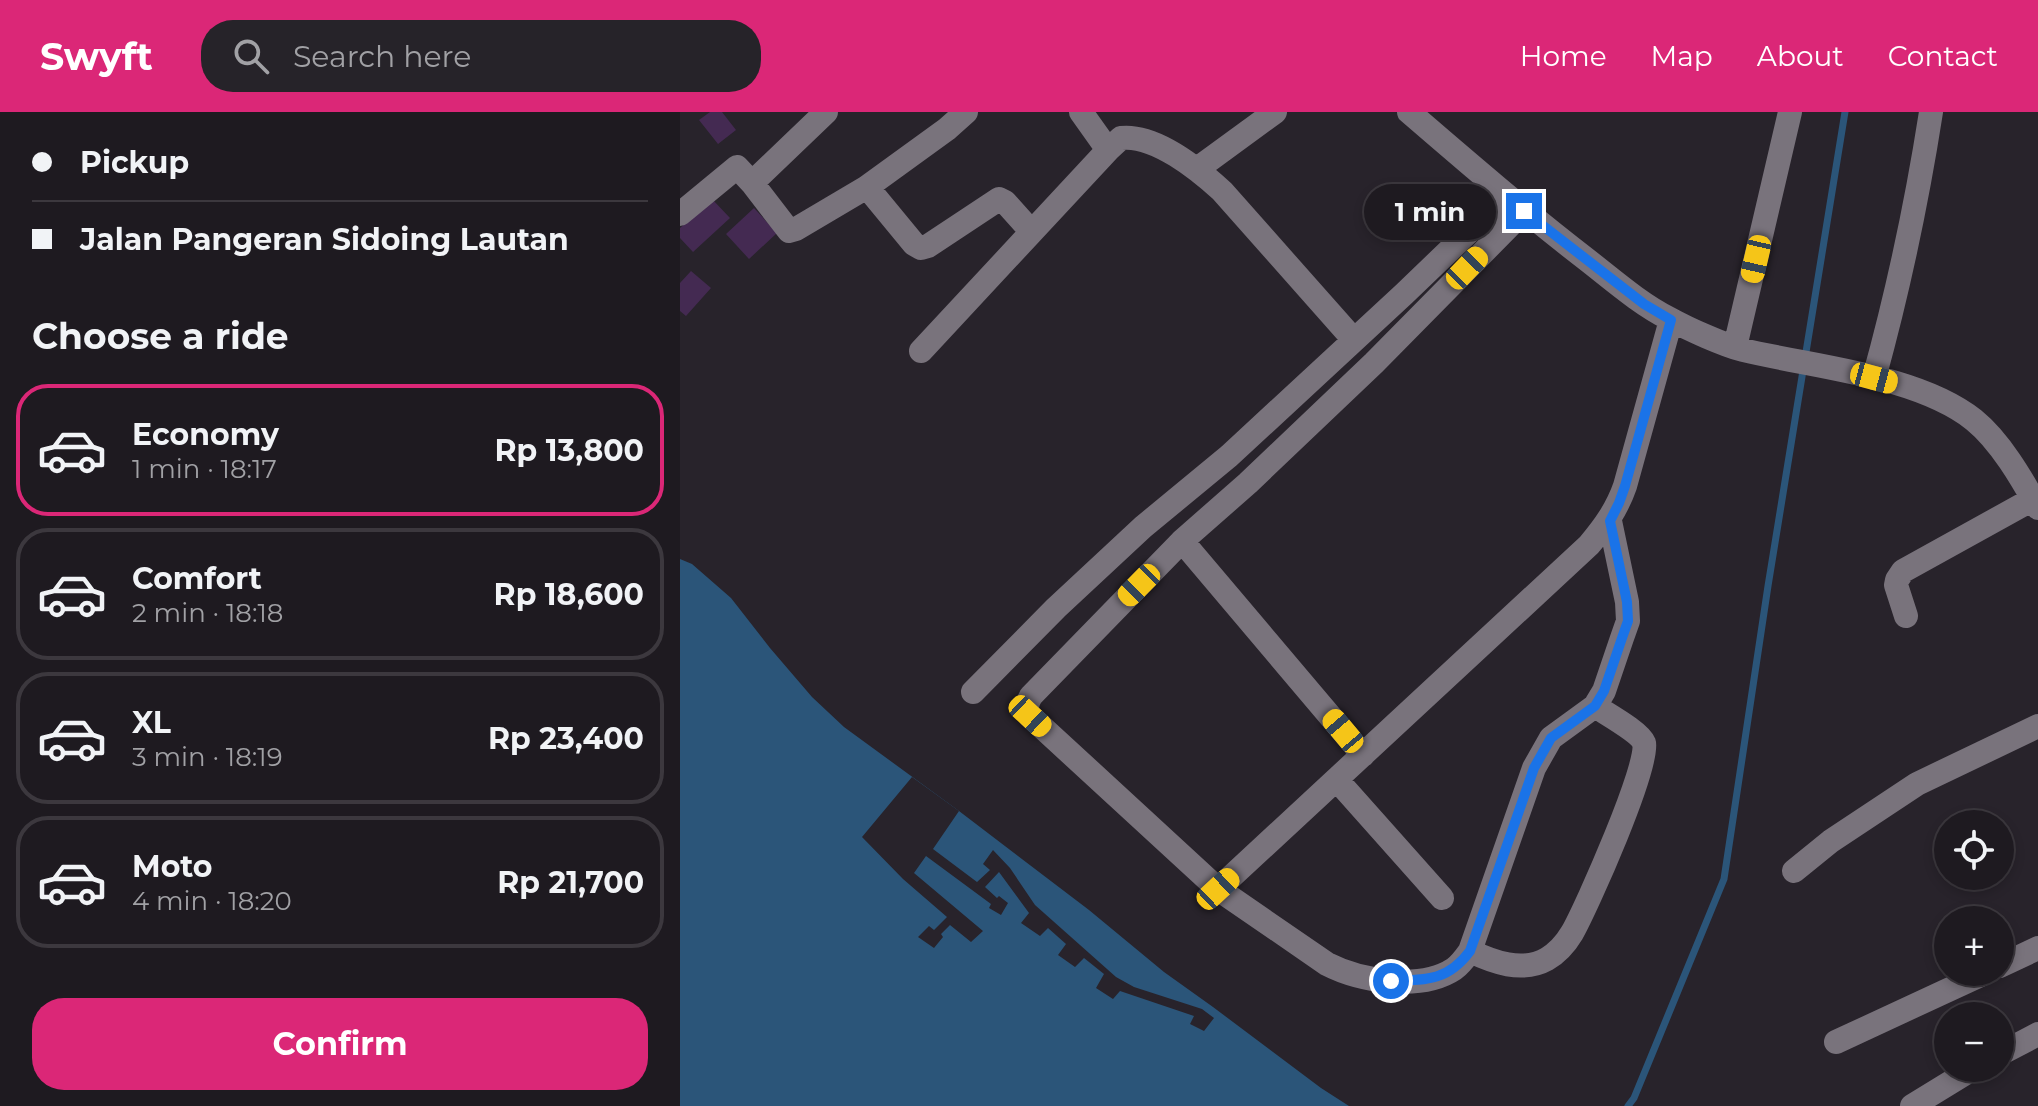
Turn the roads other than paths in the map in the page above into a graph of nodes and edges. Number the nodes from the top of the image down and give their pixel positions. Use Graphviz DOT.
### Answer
graph roads {
  1 [pos="826,112"];
  2 [pos="966,112"];
  3 [pos="1081,112"];
  4 [pos="1275,112"];
  5 [pos="1409,112"];
  6 [pos="1790,112"];
  7 [pos="1931,112"];
  8 [pos="1108,150"];
  9 [pos="1197,169"];
  10 [pos="752,183"];
  11 [pos="867,187"];
  12 [pos="1515,204"];
  13 [pos="680,214"];
  14 [pos="1031,231"];
  15 [pos="1671,320"];
  16 [pos="1354,340"];
  17 [pos="1737,348"];
  18 [pos="921,351"];
  19 [pos="1874,378"];
  20 [pos="2035,504"];
  21 [pos="1610,521"];
  22 [pos="1182,541"];
  23 [pos="1906,616"];
  24 [pos="973,692"];
  25 [pos="1595,706"];
  26 [pos="2038,726"];
  27 [pos="1363,755"];
  28 [pos="1337,780"];
  29 [pos="1794,871"];
  30 [pos="1218,889"];
  31 [pos="1442,898"];
  32 [pos="2038,948"];
  33 [pos="1470,951"];
  34 [pos="2014,959"];
  35 [pos="1957,986"];
  36 [pos="2038,1034"];
  37 [pos="1836,1042"];
  38 [pos="2014,1047"];
  39 [pos="1951,1082"];
  40 [pos="1912,1106"];
  1 -- 10 [label="street"];
  2 -- 11 [label="street"];
  3 -- 8 [label="street"];
  4 -- 9 [label="street"];
  5 -- 12 [label="street"];
  6 -- 17 [label="street"];
  7 -- 19 [label="street"];
  8 -- 9 [label="street"];
  8 -- 14 [label="street"];
  9 -- 16 [label="street"];
  10 -- 11 [label="street"];
  10 -- 13 [label="street"];
  11 -- 14 [label="street"];
  12 -- 15 [label="street"];
  12 -- 16 [label="street"];
  12 -- 22 [label="street"];
  14 -- 18 [label="street"];
  15 -- 17 [label="street"];
  15 -- 21 [label="street"];
  16 -- 24 [label="street"];
  17 -- 19 [label="street"];
  19 -- 20 [label="street"];
  20 -- 23 [label="street"];
  21 -- 25 [label="street"];
  21 -- 27 [label="street"];
  22 -- 27 [label="street"];
  22 -- 30 [label="street"];
  25 -- 33 [label="street"];
  25 -- 33 [label="street"];
  26 -- 29 [label="street"];
  27 -- 28 [label="street"];
  28 -- 30 [label="street"];
  28 -- 31 [label="street"];
  30 -- 33 [label="street"];
  32 -- 34 [label="street"];
  35 -- 37 [label="street"];
  36 -- 38 [label="street"];
  39 -- 40 [label="street"];
}
